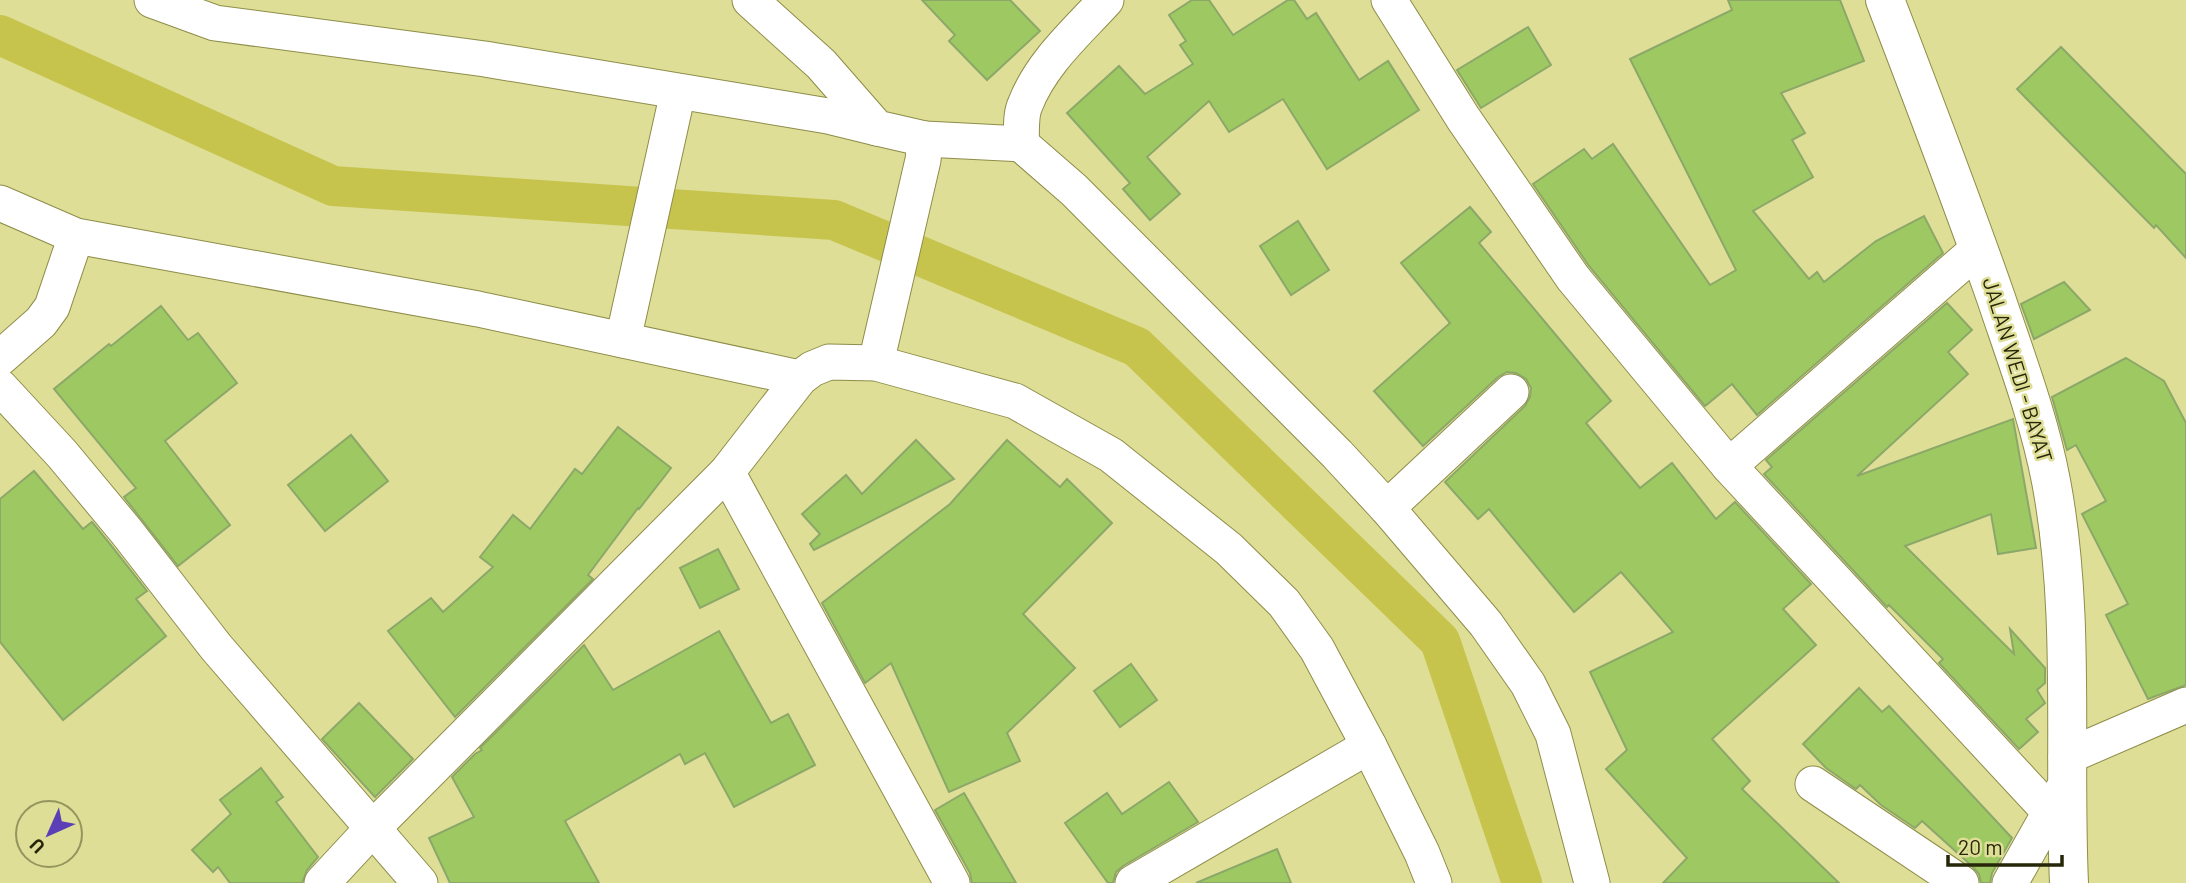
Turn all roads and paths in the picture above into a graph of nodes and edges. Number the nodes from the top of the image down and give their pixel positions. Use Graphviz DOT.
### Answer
graph roads {
  1 [pos="152,0"];
  2 [pos="750,0"];
  3 [pos="1106,0"];
  4 [pos="1389,0"];
  5 [pos="1885,0"];
  6 [pos="677,100"];
  7 [pos="877,128"];
  8 [pos="1021,144"];
  9 [pos="924,150"];
  10 [pos="0,203"];
  11 [pos="76,236"];
  12 [pos="1978,249"];
  13 [pos="625,332"];
  14 [pos="879,347"];
  15 [pos="0,358"];
  16 [pos="800,378"];
  17 [pos="0,387"];
  18 [pos="1511,392"];
  19 [pos="1729,466"];
  20 [pos="727,472"];
  21 [pos="1387,508"];
  22 [pos="2186,705"];
  23 [pos="1369,746"];
  24 [pos="2060,784"];
  25 [pos="1813,785"];
  26 [pos="372,829"];
  27 [pos="322,883"];
  28 [pos="420,883"];
  29 [pos="951,883"];
  30 [pos="1133,883"];
  31 [pos="1434,883"];
  32 [pos="1592,883"];
  33 [pos="1961,883"];
  34 [pos="2010,883"];
  35 [pos="2068,883"];
  1 -- 6 [label="street"];
  2 -- 7 [label="street"];
  3 -- 8 [label="street"];
  4 -- 19 [label="street"];
  5 -- 12 [label="main road, JALAN WEDI - BAYAT"];
  6 -- 7 [label="street"];
  6 -- 13 [label="street"];
  7 -- 9 [label="street"];
  8 -- 9 [label="street"];
  8 -- 21 [label="street"];
  9 -- 14 [label="street"];
  10 -- 11 [label="street"];
  11 -- 13 [label="street"];
  11 -- 15 [label="street"];
  12 -- 19 [label="street"];
  12 -- 24 [label="main road, JALAN WEDI - BAYAT"];
  13 -- 16 [label="street"];
  14 -- 16 [label="street"];
  14 -- 23 [label="street"];
  16 -- 20 [label="street"];
  17 -- 26 [label="street"];
  18 -- 21 [label="street"];
  19 -- 24 [label="street"];
  20 -- 26 [label="street"];
  20 -- 29 [label="street"];
  21 -- 32 [label="street"];
  22 -- 24 [label="street"];
  23 -- 30 [label="street"];
  23 -- 31 [label="street"];
  24 -- 34 [label="street"];
  24 -- 35 [label="main road, JALAN WEDI - BAYAT"];
  25 -- 33 [label="street"];
  26 -- 27 [label="street"];
  26 -- 28 [label="street"];
}
